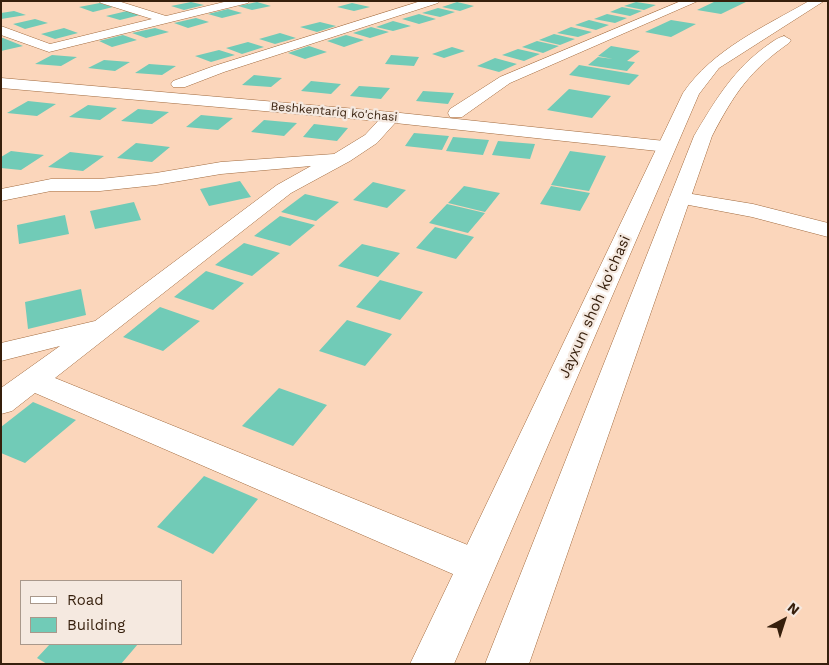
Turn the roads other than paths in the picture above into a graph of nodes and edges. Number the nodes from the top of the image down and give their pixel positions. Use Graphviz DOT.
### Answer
graph roads {
  1 [pos="106,1"];
  2 [pos="244,1"];
  3 [pos="434,1"];
  4 [pos="692,1"];
  5 [pos="818,1"];
  6 [pos="378,4"];
  7 [pos="404,10"];
  8 [pos="828,11"];
  9 [pos="166,20"];
  10 [pos="1,30"];
  11 [pos="1,83"];
  12 [pos="179,84"];
  13 [pos="456,113"];
  14 [pos="391,117"];
  15 [pos="666,146"];
  16 [pos="343,157"];
  17 [pos="1,179"];
  18 [pos="51,185"];
  19 [pos="1,195"];
  20 [pos="680,198"];
  21 [pos="828,230"];
  22 [pos="106,326"];
  23 [pos="1,352"];
  24 [pos="33,380"];
  25 [pos="1,403"];
  26 [pos="476,566"];
  27 [pos="432,664"];
  28 [pos="507,664"];
  1 -- 9 [label="main road"];
  2 -- 9 [label="main road"];
  3 -- 7 [label="main road"];
  4 -- 13 [label="main road"];
  5 -- 15 [label="main road, Jayxun shoh ko'chasi"];
  6 -- 7 [label="main road"];
  7 -- 12 [label="main road"];
  8 -- 20 [label="main road"];
  9 -- 10 [label="main road"];
  11 -- 14 [label="main road, Beshkentariq ko'chasi"];
  14 -- 15 [label="main road, Beshkentariq ko'chasi"];
  14 -- 16 [label="main road"];
  15 -- 26 [label="main road, Jayxun shoh ko'chasi"];
  16 -- 18 [label="main road"];
  16 -- 22 [label="main road"];
  17 -- 18 [label="main road"];
  18 -- 19 [label="main road"];
  20 -- 21 [label="main road"];
  20 -- 28 [label="main road"];
  22 -- 23 [label="main road"];
  22 -- 24 [label="main road"];
  24 -- 25 [label="main road"];
  24 -- 26 [label="main road"];
  26 -- 27 [label="main road, Jayxun shoh ko'chasi"];
}
